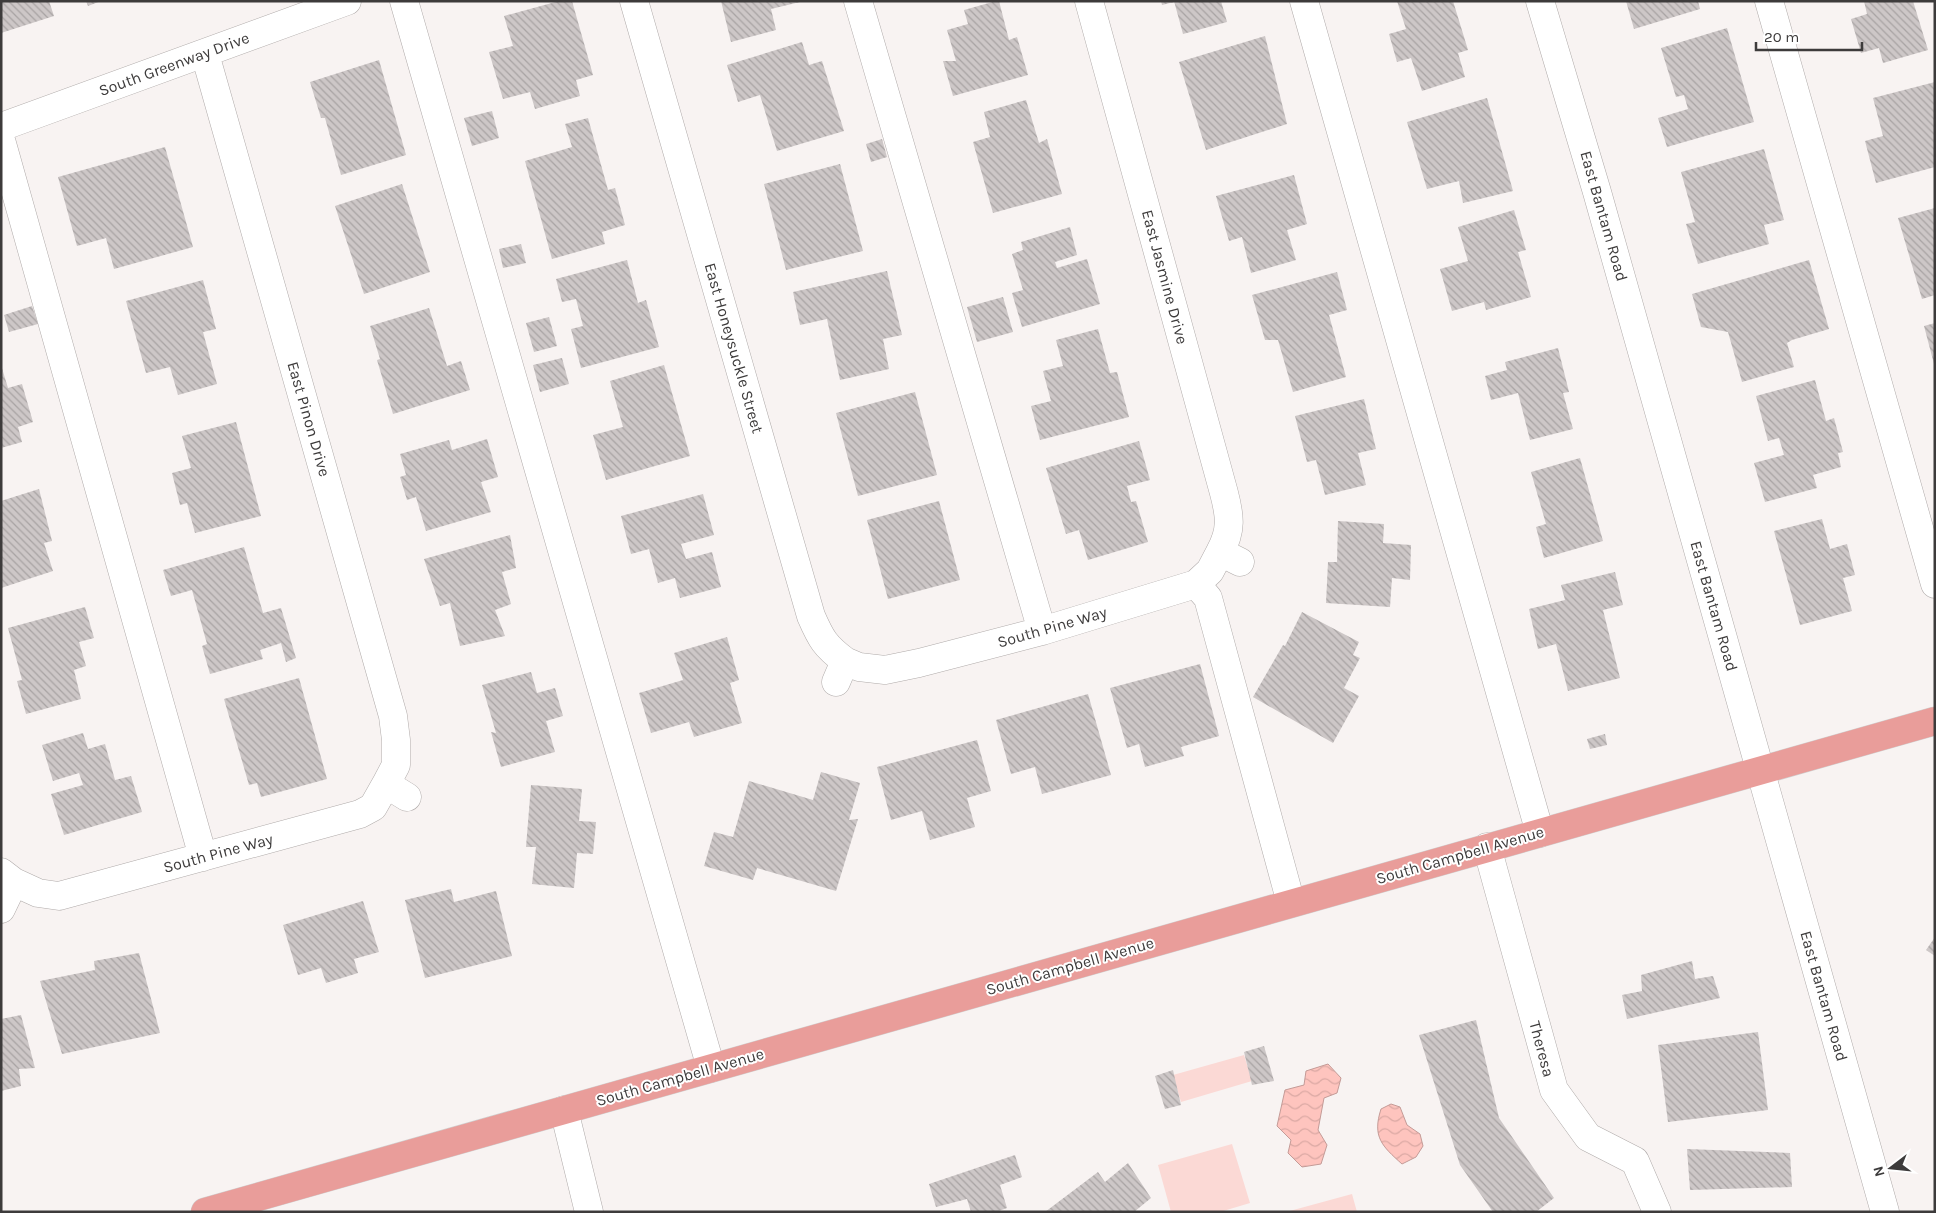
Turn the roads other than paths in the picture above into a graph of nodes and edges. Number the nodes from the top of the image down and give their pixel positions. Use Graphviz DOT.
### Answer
graph roads {
  1 [pos="347,1"];
  2 [pos="404,1"];
  3 [pos="634,1"];
  4 [pos="858,1"];
  5 [pos="1089,1"];
  6 [pos="1304,1"];
  7 [pos="1540,1"];
  8 [pos="1769,1"];
  9 [pos="205,54"];
  10 [pos="1,127"];
  11 [pos="1,140"];
  12 [pos="1196,584"];
  13 [pos="1935,584"];
  14 [pos="1042,631"];
  15 [pos="841,672"];
  16 [pos="1935,721"];
  17 [pos="1761,771"];
  18 [pos="397,790"];
  19 [pos="1540,833"];
  20 [pos="1487,847"];
  21 [pos="202,857"];
  22 [pos="8,877"];
  23 [pos="1291,903"];
  24 [pos="1,909"];
  25 [pos="711,1068"];
  26 [pos="564,1110"];
  27 [pos="205,1212"];
  28 [pos="590,1212"];
  29 [pos="1656,1212"];
  30 [pos="1885,1212"];
  1 -- 9 [label="street, South Greenway Drive"];
  2 -- 25 [label="street"];
  3 -- 15 [label="street, East Honeysuckle Street"];
  4 -- 14 [label="street"];
  5 -- 12 [label="street, East Jasmine Drive"];
  6 -- 19 [label="street"];
  7 -- 17 [label="street, East Bantam Road"];
  8 -- 13 [label="street"];
  9 -- 10 [label="street, South Greenway Drive"];
  9 -- 18 [label="street, East Pinon Drive"];
  11 -- 21 [label="street"];
  12 -- 14 [label="street, South Pine Way"];
  12 -- 23 [label="street"];
  14 -- 15 [label="street, South Pine Way"];
  16 -- 17 [label="main road, South Campbell Avenue"];
  17 -- 19 [label="main road, South Campbell Avenue"];
  17 -- 30 [label="street, East Bantam Road"];
  18 -- 21 [label="street, South Pine Way"];
  19 -- 20 [label="main road, South Campbell Avenue"];
  20 -- 23 [label="main road, South Campbell Avenue"];
  20 -- 29 [label="street, Theresa"];
  21 -- 22 [label="street, South Pine Way"];
  22 -- 24 [label="street"];
  23 -- 25 [label="main road, South Campbell Avenue"];
  25 -- 26 [label="main road, South Campbell Avenue"];
  26 -- 27 [label="main road, South Campbell Avenue"];
  26 -- 28 [label="street"];
}
